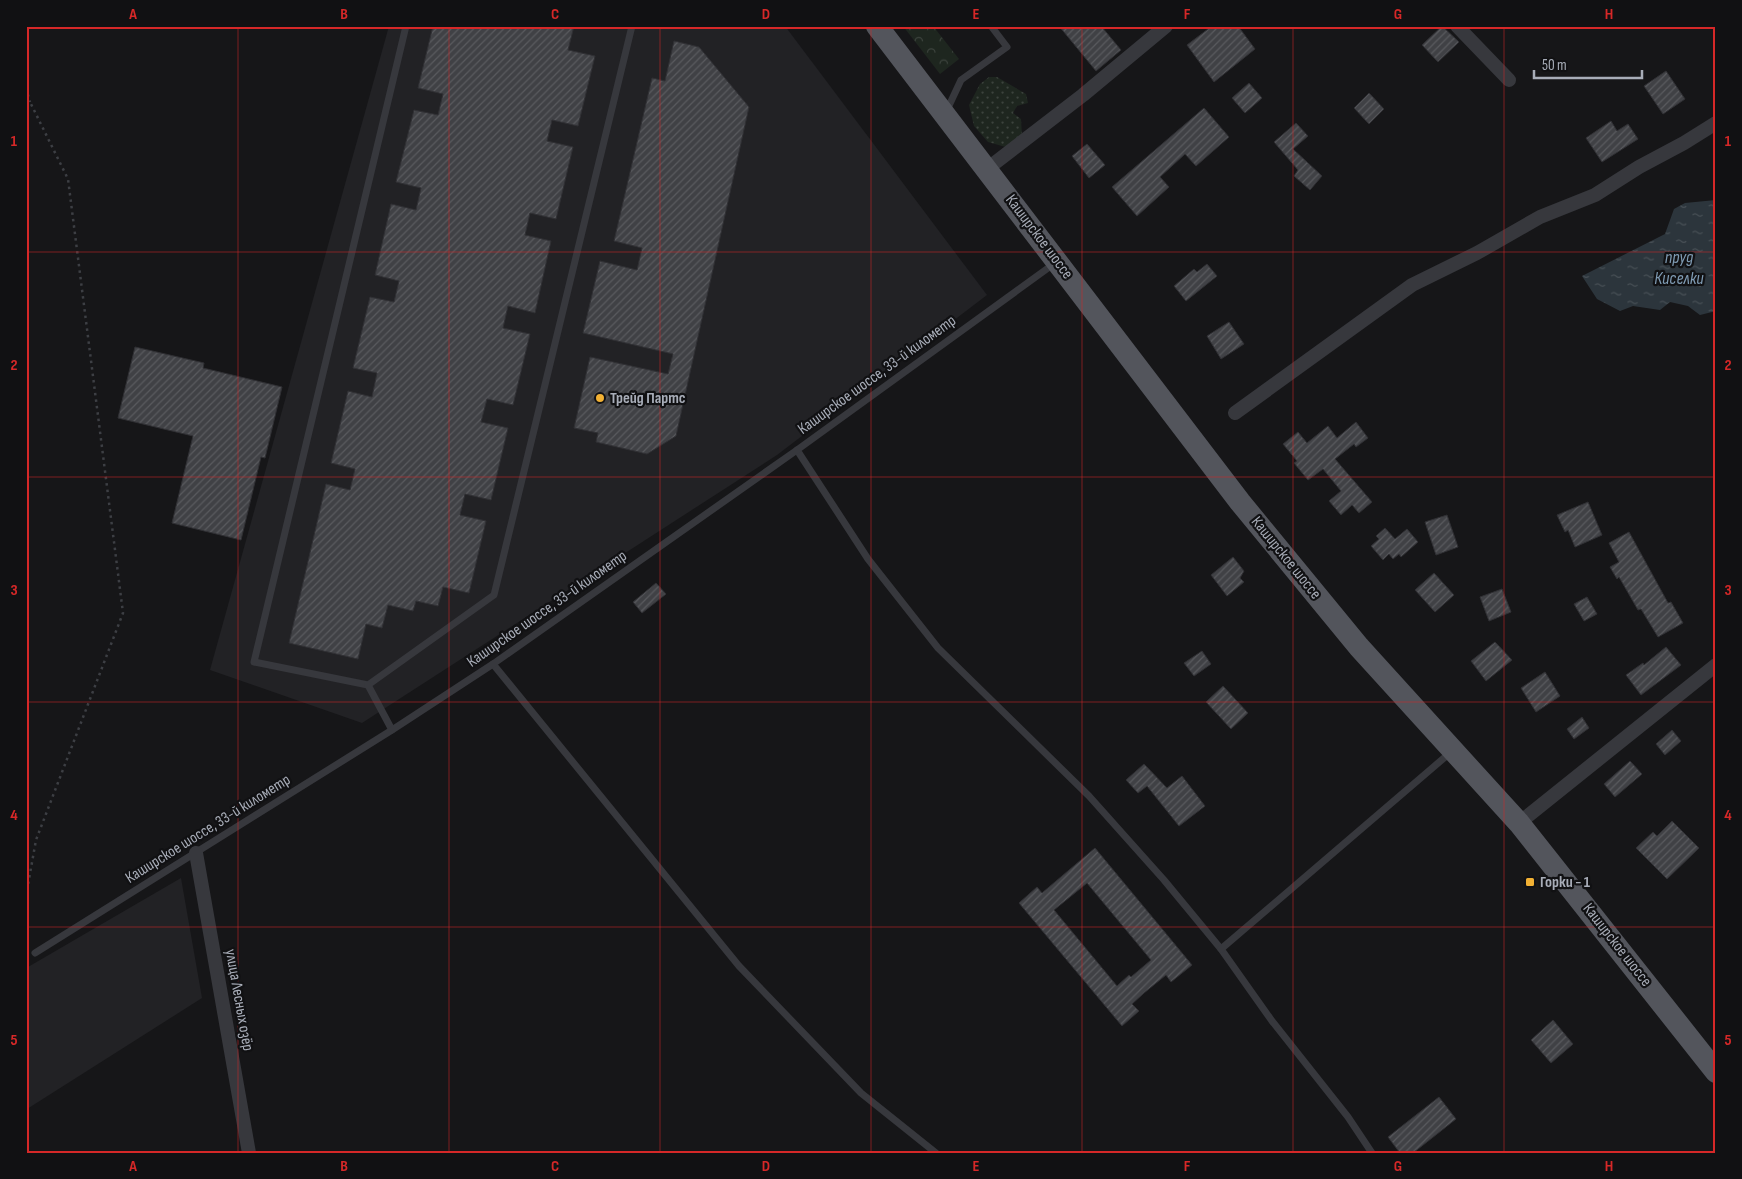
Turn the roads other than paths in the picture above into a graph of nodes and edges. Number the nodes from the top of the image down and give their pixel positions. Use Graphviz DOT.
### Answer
graph roads {
  1 [pos="406,26"];
  2 [pos="632,26"];
  3 [pos="877,26"];
  4 [pos="991,26"];
  5 [pos="1166,26"];
  6 [pos="1457,26"];
  7 [pos="1509,80"];
  8 [pos="945,114"];
  9 [pos="1716,123"];
  10 [pos="987,169"];
  11 [pos="1058,262"];
  12 [pos="1235,413"];
  13 [pos="797,450"];
  14 [pos="493,664"];
  15 [pos="1716,665"];
  16 [pos="368,685"];
  17 [pos="392,730"];
  18 [pos="1453,750"];
  19 [pos="1519,823"];
  20 [pos="196,853"];
  21 [pos="1221,949"];
  22 [pos="35,953"];
  23 [pos="1716,1072"];
  24 [pos="249,1153"];
  25 [pos="936,1153"];
  26 [pos="1372,1153"];
  1 -- 16 [label="lane"];
  2 -- 16 [label="lane"];
  3 -- 8 [label="main road, Каширское шоссе"];
  4 -- 8 [label="lane"];
  5 -- 10 [label="street"];
  6 -- 7 [label="street"];
  8 -- 10 [label="main road, Каширское шоссе"];
  9 -- 12 [label="street"];
  10 -- 11 [label="main road, Каширское шоссе"];
  11 -- 13 [label="lane, Каширское шоссе, 33-й километр"];
  11 -- 18 [label="main road, Каширское шоссе"];
  13 -- 14 [label="lane, Каширское шоссе, 33-й километр"];
  13 -- 21 [label="lane"];
  14 -- 17 [label="lane, Каширское шоссе, 33-й километр"];
  14 -- 25 [label="lane"];
  15 -- 19 [label="street"];
  16 -- 17 [label="lane"];
  17 -- 20 [label="lane, Каширское шоссе, 33-й километр"];
  18 -- 19 [label="main road, Каширское шоссе"];
  18 -- 21 [label="lane"];
  19 -- 23 [label="main road, Каширское шоссе"];
  20 -- 22 [label="lane, Каширское шоссе, 33-й километр"];
  20 -- 24 [label="street, улица Лесных озёр"];
  21 -- 26 [label="lane"];
}
